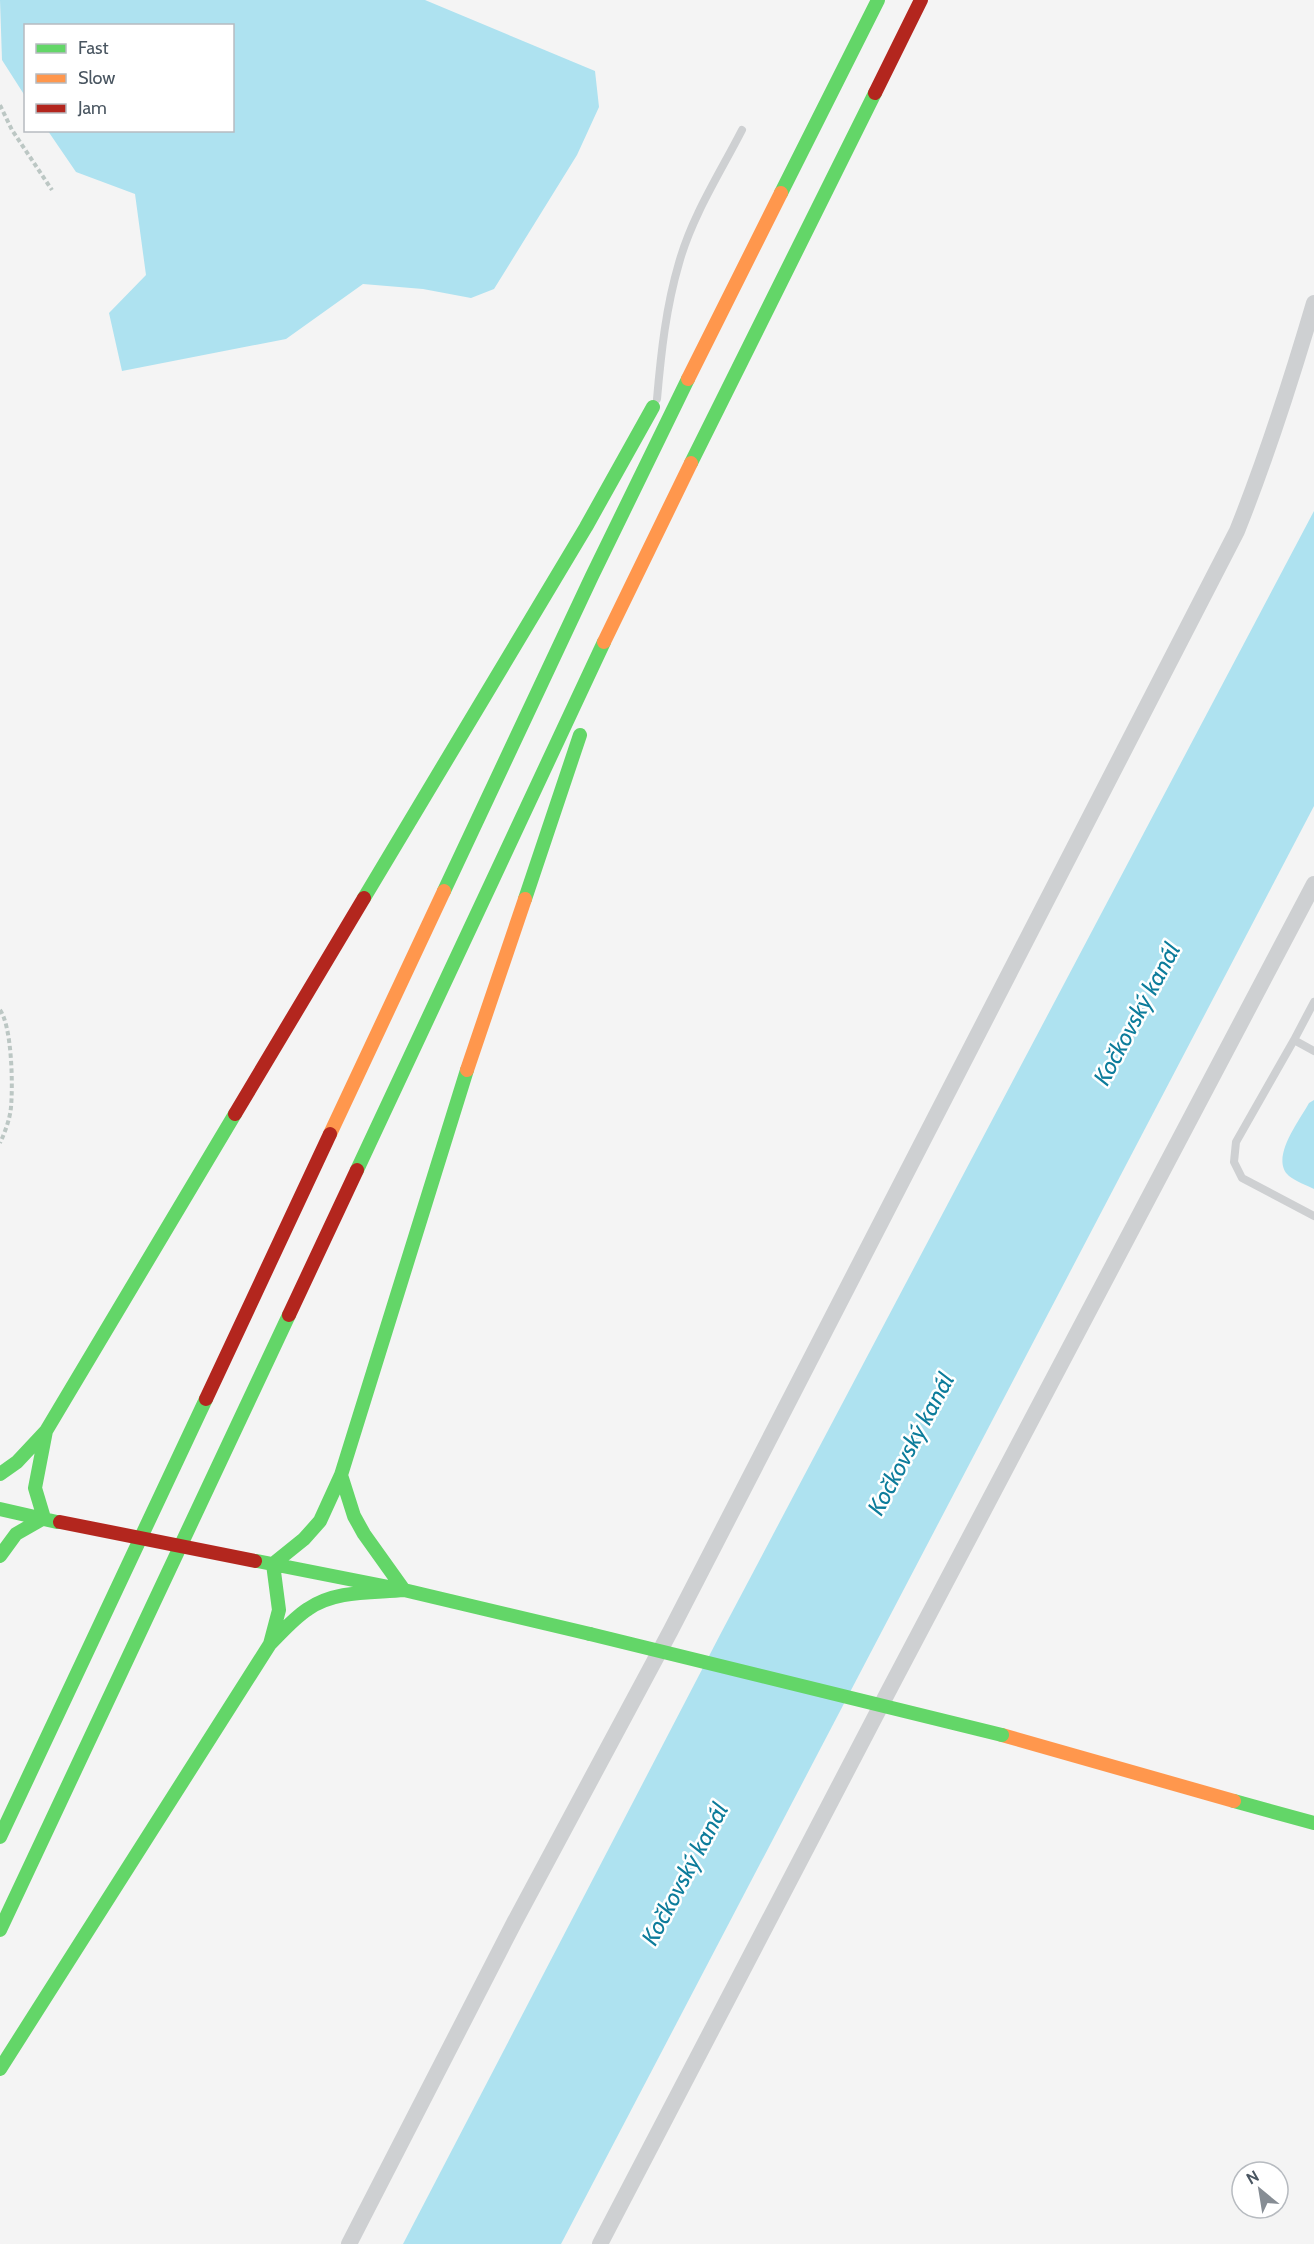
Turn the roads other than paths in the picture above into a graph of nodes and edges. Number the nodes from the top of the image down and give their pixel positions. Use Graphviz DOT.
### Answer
graph roads {
  1 [pos="878,0"];
  2 [pos="921,0"];
  3 [pos="742,130"];
  4 [pos="1314,303"];
  5 [pos="701,352"];
  6 [pos="657,399"];
  7 [pos="629,588"];
  8 [pos="591,701"];
  9 [pos="584,724"];
  10 [pos="1314,884"];
  11 [pos="1314,1002"];
  12 [pos="1294,1040"];
  13 [pos="1314,1051"];
  14 [pos="1314,1216"];
  15 [pos="46,1431"];
  16 [pos="0,1474"];
  17 [pos="341,1475"];
  18 [pos="0,1509"];
  19 [pos="44,1518"];
  20 [pos="0,1556"];
  21 [pos="273,1564"];
  22 [pos="404,1590"];
  23 [pos="270,1644"];
  24 [pos="1314,1823"];
  25 [pos="0,1837"];
  26 [pos="0,1930"];
  27 [pos="0,2069"];
  28 [pos="349,2244"];
  29 [pos="600,2244"];
  1 -- 5 [label="main road"];
  2 -- 7 [label="main road"];
  3 -- 6 [label="lane"];
  4 -- 28 [label="street"];
  5 -- 6 [label="main road"];
  5 -- 25 [label="main road"];
  6 -- 15 [label="main road"];
  7 -- 8 [label="main road"];
  7 -- 26 [label="main road"];
  9 -- 17 [label="main road"];
  10 -- 29 [label="street"];
  11 -- 12 [label="lane"];
  12 -- 13 [label="lane"];
  12 -- 14 [label="lane"];
  15 -- 16 [label="main road"];
  15 -- 19 [label="main road"];
  17 -- 21 [label="main road"];
  17 -- 22 [label="main road"];
  18 -- 19 [label="main road"];
  19 -- 20 [label="main road"];
  19 -- 21 [label="main road, bridge"];
  21 -- 22 [label="main road"];
  21 -- 23 [label="main road"];
  22 -- 23 [label="main road"];
  22 -- 24 [label="main road, bridge"];
  23 -- 27 [label="main road"];
}
